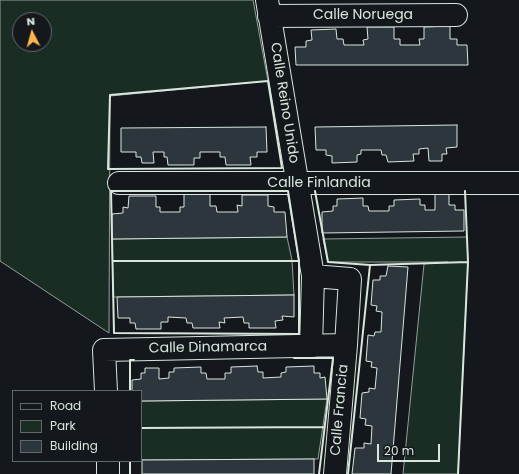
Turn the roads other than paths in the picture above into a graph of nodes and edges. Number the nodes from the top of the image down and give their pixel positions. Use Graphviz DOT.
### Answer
graph roads {
  1 [pos="268,8"];
  2 [pos="456,15"];
  3 [pos="297,182"];
  4 [pos="119,183"];
  5 [pos="519,183"];
  6 [pos="313,276"];
  7 [pos="346,345"];
  8 [pos="312,347"];
  9 [pos="106,390"];
  10 [pos="108,462"];
  11 [pos="108,474"];
  12 [pos="335,474"];
  1 -- 2 [label="street, Calle Noruega"];
  1 -- 3 [label="street, Calle Reino Unido"];
  3 -- 4 [label="street, Calle Finlandia"];
  3 -- 5 [label="street, Calle Finlandia"];
  3 -- 6 [label="street, Calle Reino Unido"];
  6 -- 7 [label="street, Calle Francia"];
  6 -- 8 [label="street, Calle Reino Unido"];
  7 -- 8 [label="street, Calle Dinamarca"];
  7 -- 12 [label="street, Calle Francia"];
  8 -- 9 [label="street, Calle Dinamarca"];
  10 -- 11 [label="street"];
}
